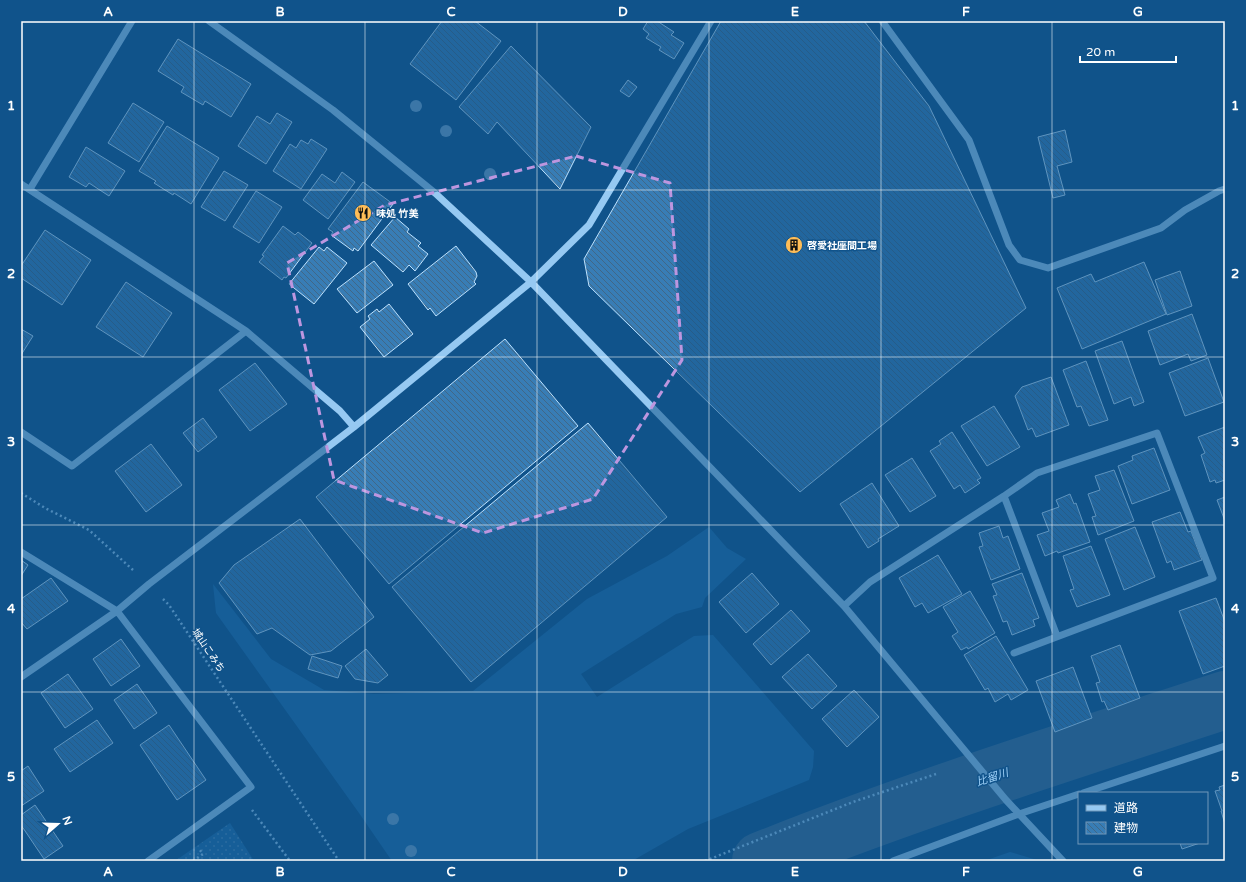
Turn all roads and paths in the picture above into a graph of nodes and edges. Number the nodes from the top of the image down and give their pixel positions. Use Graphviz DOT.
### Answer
graph roads {
  1 [pos="132,21"];
  2 [pos="209,21"];
  3 [pos="710,21"];
  4 [pos="882,21"];
  5 [pos="21,184"];
  6 [pos="30,189"];
  7 [pos="1225,189"];
  8 [pos="531,282"];
  9 [pos="246,331"];
  10 [pos="354,427"];
  11 [pos="21,432"];
  12 [pos="21,493"];
  13 [pos="1004,496"];
  14 [pos="21,552"];
  15 [pos="149,584"];
  16 [pos="844,606"];
  17 [pos="117,611"];
  18 [pos="1057,636"];
  19 [pos="1014,653"];
  20 [pos="21,677"];
  21 [pos="1225,746"];
  22 [pos="936,774"];
  23 [pos="1085,792"];
  24 [pos="239,794"];
  25 [pos="1078,794"];
  26 [pos="1019,814"];
  27 [pos="148,861"];
  28 [pos="290,861"];
  29 [pos="339,861"];
  30 [pos="705,861"];
  31 [pos="893,861"];
  32 [pos="1063,861"];
  1 -- 6 [label="street"];
  2 -- 8 [label="street"];
  3 -- 8 [label="street"];
  4 -- 7 [label="street"];
  5 -- 6 [label="street"];
  6 -- 9 [label="street"];
  8 -- 10 [label="street"];
  8 -- 16 [label="street"];
  9 -- 10 [label="street"];
  9 -- 11 [label="street"];
  10 -- 15 [label="street"];
  12 -- 15 [label="path, 城山こみち"];
  13 -- 16 [label="street"];
  13 -- 18 [label="street"];
  13 -- 18 [label="street"];
  14 -- 17 [label="street"];
  15 -- 17 [label="street"];
  15 -- 29 [label="path, 城山こみち"];
  16 -- 26 [label="street"];
  17 -- 20 [label="street"];
  17 -- 24 [label="street"];
  18 -- 19 [label="street"];
  21 -- 23 [label="street"];
  22 -- 30 [label="path"];
  24 -- 27 [label="street"];
  24 -- 28 [label="path"];
  25 -- 26 [label="street"];
  26 -- 31 [label="street"];
  26 -- 32 [label="street"];
}
